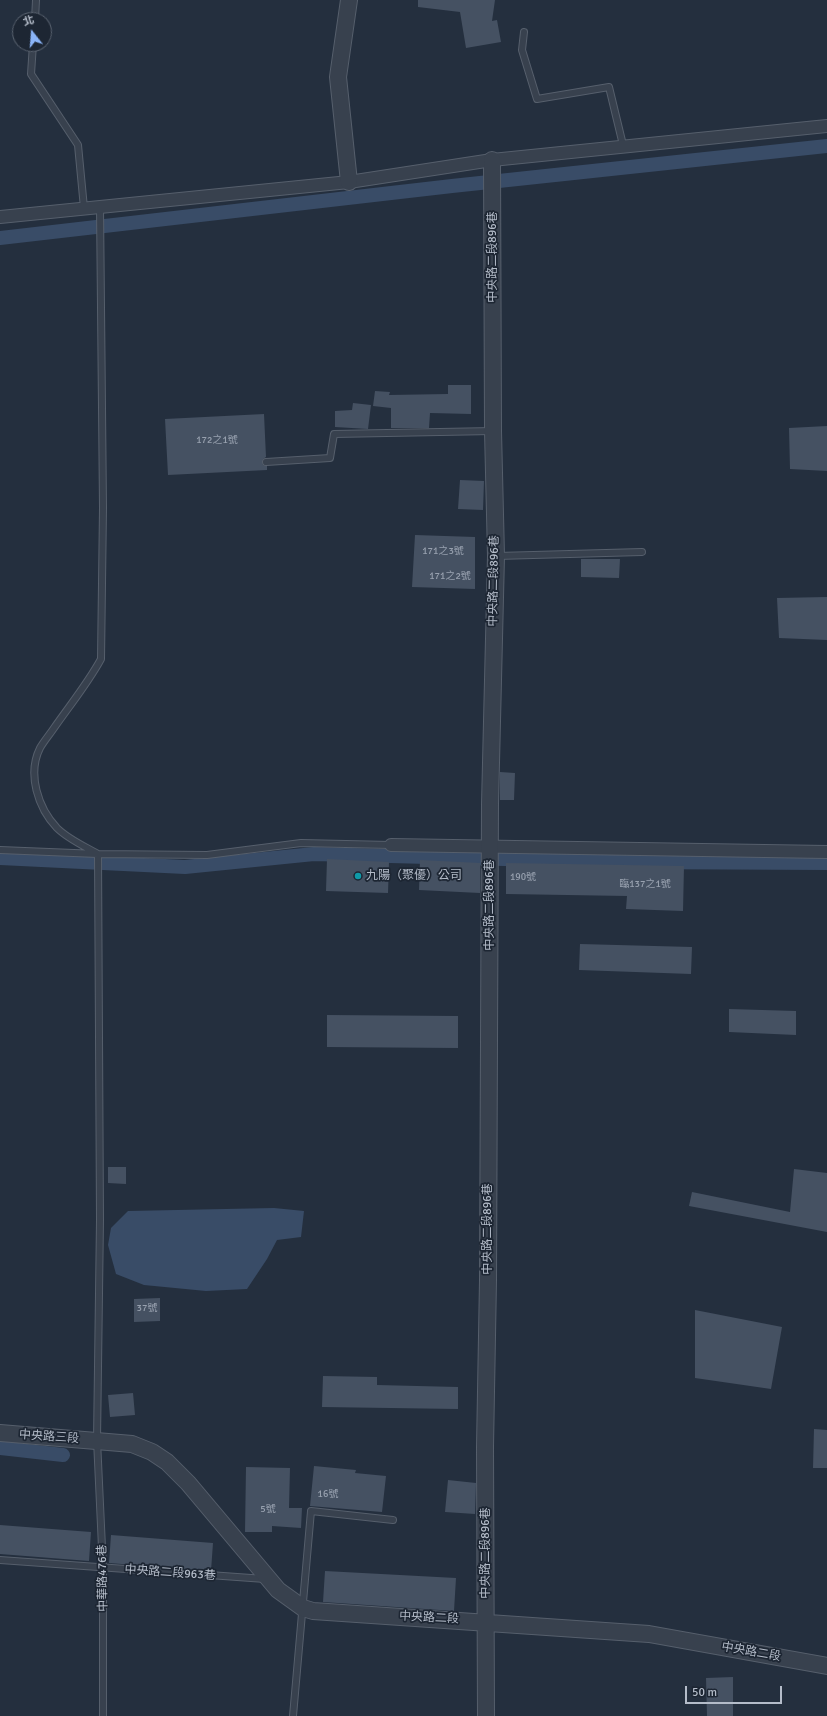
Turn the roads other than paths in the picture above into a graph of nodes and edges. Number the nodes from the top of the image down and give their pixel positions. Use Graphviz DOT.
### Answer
graph roads {
  1 [pos="36,0"];
  2 [pos="349,0"];
  3 [pos="35,12"];
  4 [pos="524,32"];
  5 [pos="32,52"];
  6 [pos="827,126"];
  7 [pos="623,145"];
  8 [pos="492,160"];
  9 [pos="349,182"];
  10 [pos="100,207"];
  11 [pos="84,208"];
  12 [pos="0,217"];
  13 [pos="493,431"];
  14 [pos="266,462"];
  15 [pos="642,552"];
  16 [pos="496,556"];
  17 [pos="391,845"];
  18 [pos="490,846"];
  19 [pos="0,850"];
  20 [pos="827,852"];
  21 [pos="98,854"];
  22 [pos="0,1433"];
  23 [pos="97,1440"];
  24 [pos="393,1520"];
  25 [pos="0,1560"];
  26 [pos="103,1569"];
  27 [pos="268,1579"];
  28 [pos="303,1608"];
  29 [pos="486,1622"];
  30 [pos="827,1666"];
  31 [pos="103,1716"];
  32 [pos="293,1716"];
  33 [pos="486,1716"];
  1 -- 3 [label="lane"];
  2 -- 9 [label="street"];
  4 -- 7 [label="lane"];
  5 -- 11 [label="lane"];
  6 -- 7 [label="street"];
  7 -- 8 [label="street"];
  8 -- 9 [label="street"];
  8 -- 13 [label="street, 中央路二段896巷"];
  9 -- 10 [label="street"];
  10 -- 11 [label="street"];
  10 -- 21 [label="lane"];
  11 -- 12 [label="street"];
  13 -- 14 [label="lane"];
  13 -- 16 [label="street, 中央路二段896巷"];
  15 -- 16 [label="lane"];
  16 -- 18 [label="street, 中央路二段896巷"];
  17 -- 18 [label="street"];
  17 -- 21 [label="lane"];
  18 -- 20 [label="street"];
  18 -- 29 [label="street, 中央路二段896巷"];
  19 -- 21 [label="lane"];
  21 -- 23 [label="lane, 中華路476巷"];
  22 -- 23 [label="street, 中央路三段"];
  23 -- 26 [label="lane, 中華路476巷"];
  23 -- 27 [label="street, 中央路二段"];
  24 -- 28 [label="lane"];
  25 -- 26 [label="lane, 中央路二段963巷"];
  26 -- 27 [label="lane, 中央路二段963巷"];
  26 -- 31 [label="lane, 中華路476巷"];
  27 -- 28 [label="street, 中央路二段"];
  28 -- 29 [label="street, 中央路二段"];
  28 -- 32 [label="lane"];
  29 -- 30 [label="street, 中央路二段"];
  29 -- 33 [label="street, 中央路二段896巷"];
}
